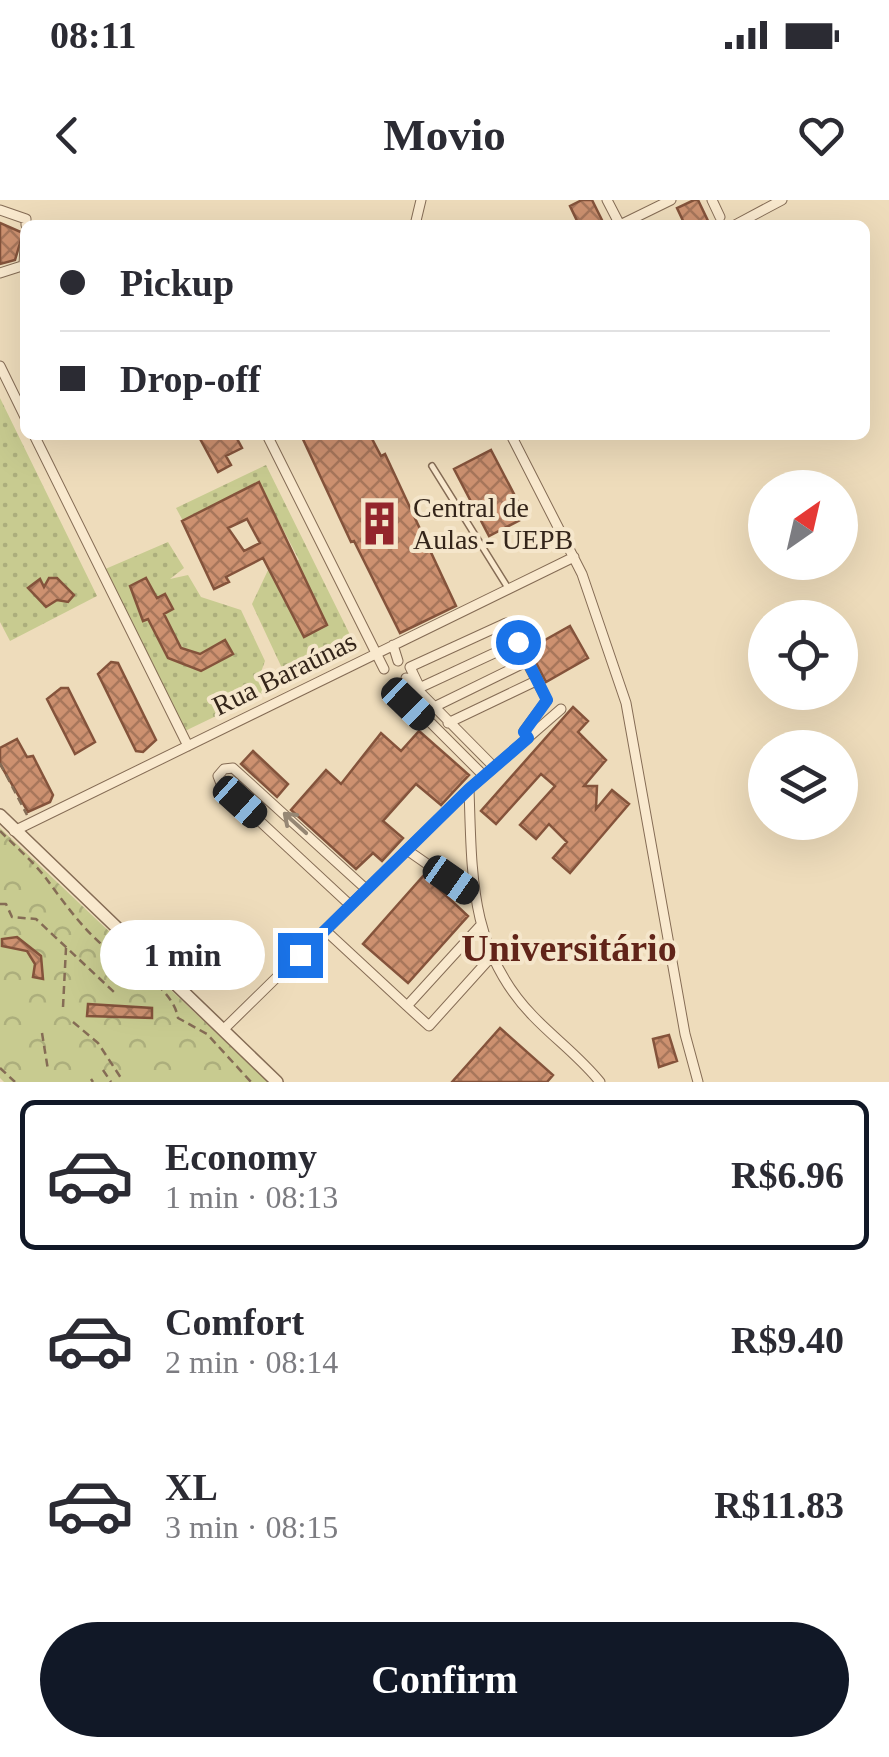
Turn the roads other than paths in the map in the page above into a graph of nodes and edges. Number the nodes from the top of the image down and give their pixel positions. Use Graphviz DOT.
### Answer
graph roads {
  1 [pos="668,200"];
  2 [pos="712,200"];
  3 [pos="782,200"];
  4 [pos="655,203"];
  5 [pos="720,217"];
  6 [pos="628,220"];
  7 [pos="744,220"];
  8 [pos="0,366"];
  9 [pos="20,407"];
  10 [pos="36,440"];
  11 [pos="270,440"];
  12 [pos="513,440"];
  13 [pos="432,466"];
  14 [pos="574,557"];
  15 [pos="508,588"];
  16 [pos="518,642"];
  17 [pos="392,645"];
  18 [pos="376,654"];
  19 [pos="398,660"];
  20 [pos="528,661"];
  21 [pos="384,668"];
  22 [pos="538,680"];
  23 [pos="284,684"];
  24 [pos="417,689"];
  25 [pos="290,696"];
  26 [pos="432,708"];
  27 [pos="561,710"];
  28 [pos="448,723"];
  29 [pos="528,738"];
  30 [pos="188,746"];
  31 [pos="494,767"];
  32 [pos="484,776"];
  33 [pos="469,789"];
  34 [pos="0,815"];
  35 [pos="14,831"];
  36 [pos="407,850"];
  37 [pos="366,890"];
  38 [pos="473,896"];
  39 [pos="350,905"];
  40 [pos="480,926"];
  41 [pos="325,930"];
  42 [pos="493,954"];
  43 [pos="407,1006"];
  44 [pos="224,1029"];
  45 [pos="696,1080"];
  46 [pos="276,1082"];
  47 [pos="600,1082"];
  1 -- 4 [label="street"];
  2 -- 5 [label="street"];
  3 -- 7 [label="street"];
  4 -- 6 [label="street"];
  8 -- 9 [label="street"];
  10 -- 30 [label="street"];
  11 -- 18 [label="street"];
  12 -- 14 [label="street"];
  13 -- 15 [label="lane"];
  14 -- 15 [label="street, Rua Baraúnas"];
  14 -- 45 [label="street"];
  15 -- 17 [label="street, Rua Baraúnas"];
  16 -- 20 [label="street"];
  16 -- 24 [label="street"];
  16 -- 24 [label="street"];
  17 -- 18 [label="street, Rua Baraúnas"];
  17 -- 19 [label="street"];
  18 -- 21 [label="street"];
  18 -- 25 [label="street, Rua Baraúnas"];
  20 -- 22 [label="street"];
  20 -- 26 [label="street"];
  22 -- 28 [label="street"];
  22 -- 29 [label="street"];
  23 -- 25 [label="street"];
  24 -- 26 [label="street"];
  24 -- 32 [label="street"];
  25 -- 30 [label="street, Rua Baraúnas"];
  26 -- 28 [label="street"];
  27 -- 29 [label="street"];
  28 -- 31 [label="street"];
  29 -- 31 [label="street"];
  30 -- 35 [label="street, Rua Baraúnas"];
  31 -- 32 [label="street"];
  32 -- 33 [label="street"];
  33 -- 36 [label="street"];
  33 -- 38 [label="street"];
  34 -- 35 [label="street"];
  35 -- 44 [label="street"];
  36 -- 37 [label="street"];
  36 -- 38 [label="street"];
  37 -- 39 [label="street"];
  37 -- 39 [label="street, one-way"];
  38 -- 40 [label="street"];
  39 -- 41 [label="street"];
  40 -- 42 [label="street"];
  40 -- 43 [label="street"];
  41 -- 43 [label="street"];
  41 -- 44 [label="street"];
  42 -- 43 [label="street"];
  42 -- 47 [label="street"];
  44 -- 46 [label="street"];
}
